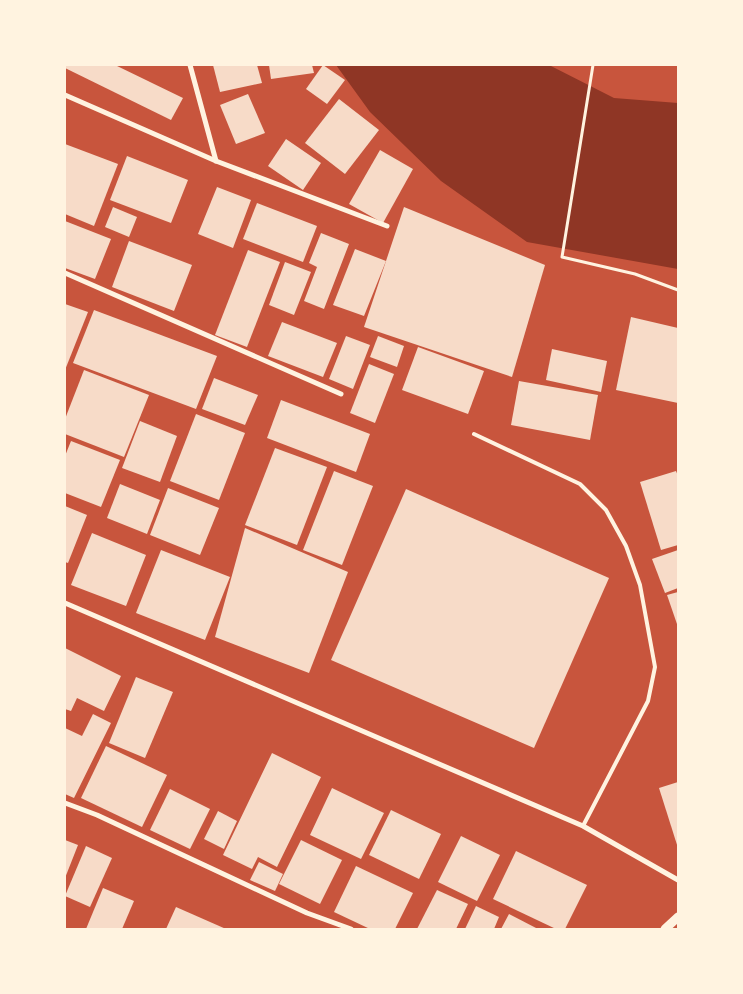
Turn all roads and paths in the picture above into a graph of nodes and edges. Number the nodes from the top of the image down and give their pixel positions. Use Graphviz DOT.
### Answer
graph roads {
  1 [pos="190,65"];
  2 [pos="594,65"];
  3 [pos="65,95"];
  4 [pos="216,161"];
  5 [pos="387,226"];
  6 [pos="65,273"];
  7 [pos="678,290"];
  8 [pos="341,394"];
  9 [pos="474,434"];
  10 [pos="65,602"];
  11 [pos="65,803"];
  12 [pos="583,826"];
  13 [pos="678,880"];
  14 [pos="678,917"];
  15 [pos="351,929"];
  16 [pos="665,929"];
  1 -- 4 [label="street"];
  2 -- 7 [label="path"];
  3 -- 4 [label="street"];
  4 -- 5 [label="street"];
  6 -- 8 [label="street"];
  9 -- 12 [label="lane"];
  10 -- 12 [label="street"];
  11 -- 15 [label="street"];
  12 -- 13 [label="street"];
  14 -- 16 [label="street"];
}
